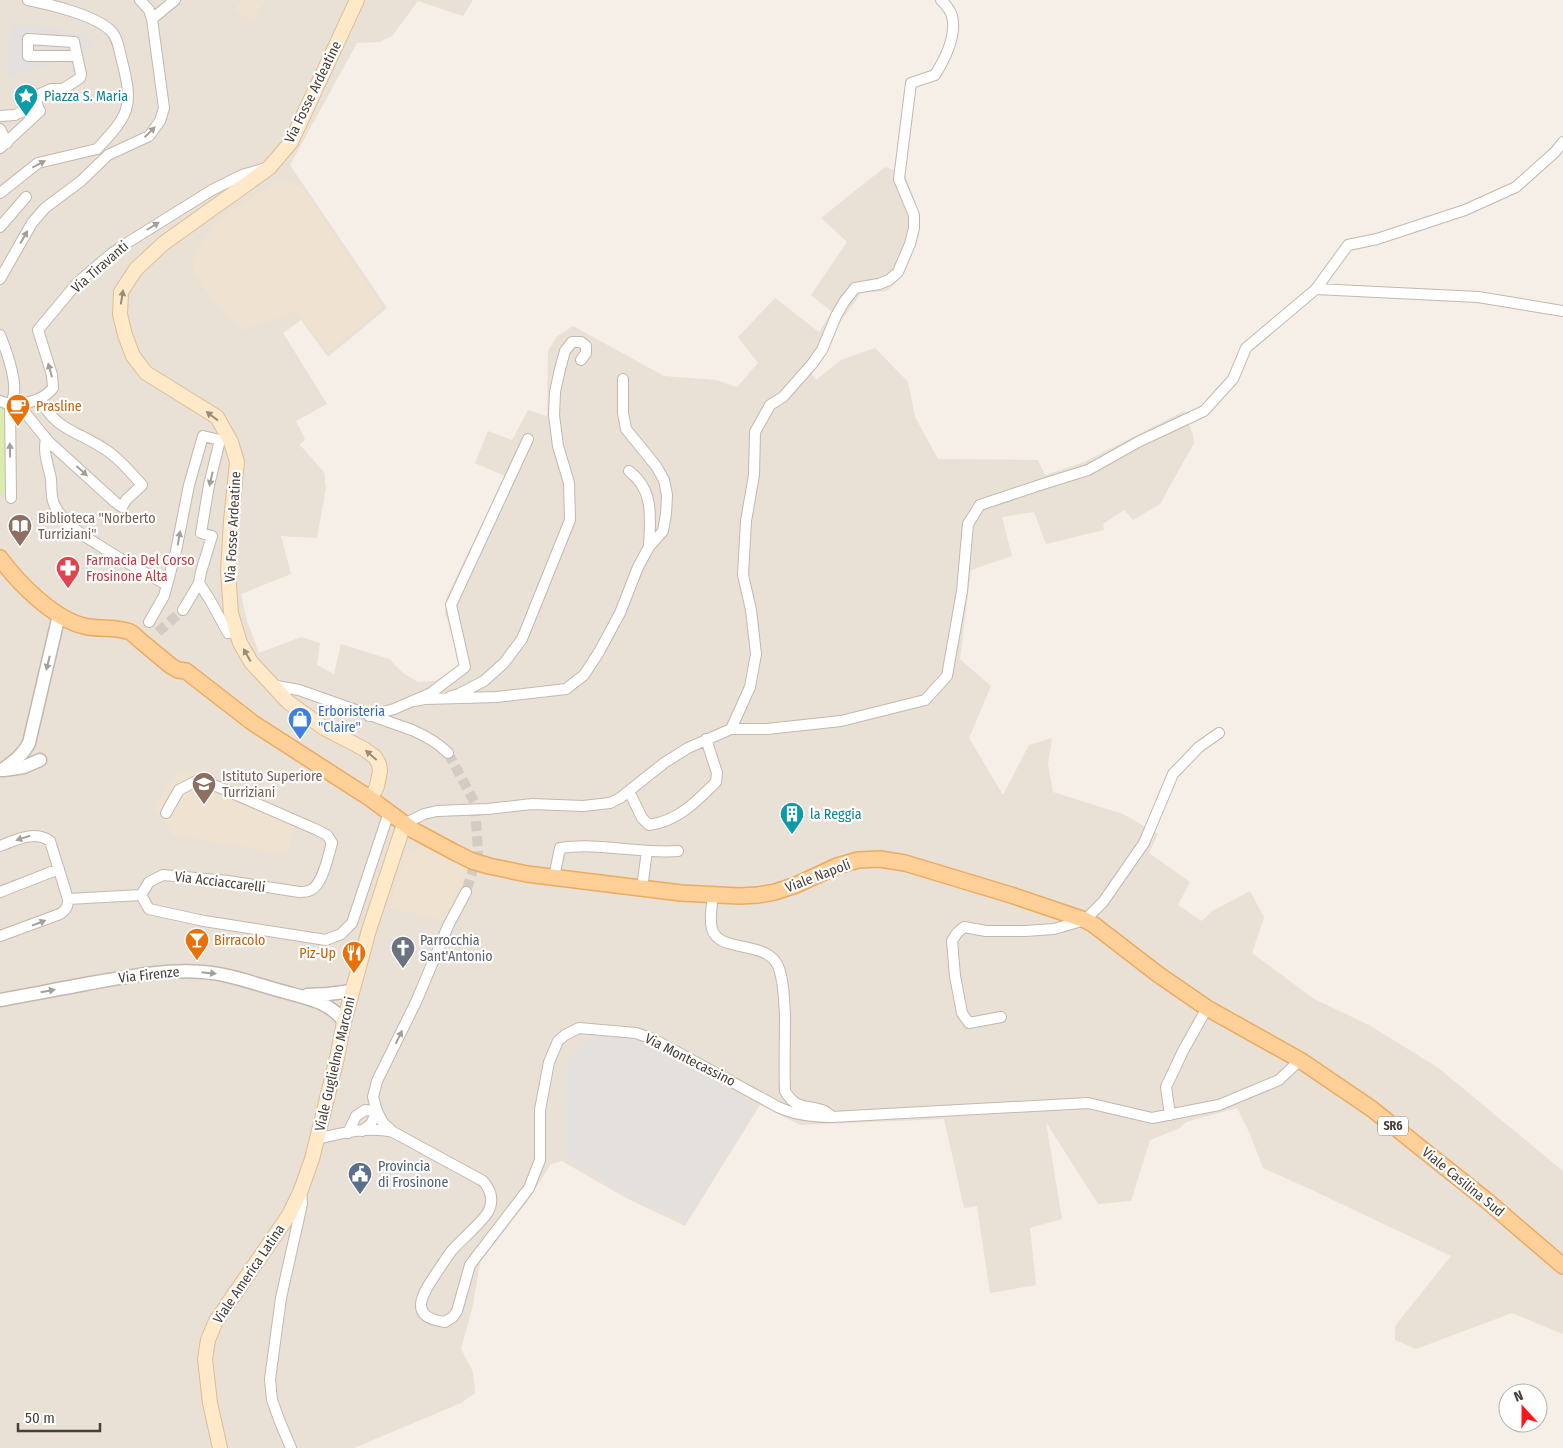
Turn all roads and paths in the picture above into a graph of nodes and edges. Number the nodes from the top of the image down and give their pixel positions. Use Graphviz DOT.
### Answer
graph roads {
  1 [pos="28,0"];
  2 [pos="140,0"];
  3 [pos="174,0"];
  4 [pos="357,0"];
  5 [pos="941,0"];
  6 [pos="152,19"];
  7 [pos="77,56"];
  8 [pos="38,108"];
  9 [pos="0,116"];
  10 [pos="0,130"];
  11 [pos="1563,142"];
  12 [pos="3,145"];
  13 [pos="97,149"];
  14 [pos="108,155"];
  15 [pos="269,168"];
  16 [pos="0,193"];
  17 [pos="26,196"];
  18 [pos="0,227"];
  19 [pos="0,279"];
  20 [pos="1316,289"];
  21 [pos="1563,311"];
  22 [pos="0,335"];
  23 [pos="581,360"];
  24 [pos="623,379"];
  25 [pos="40,398"];
  26 [pos="5,402"];
  27 [pos="46,438"];
  28 [pos="528,439"];
  29 [pos="629,471"];
  30 [pos="11,498"];
  31 [pos="649,547"];
  32 [pos="0,558"];
  33 [pos="199,583"];
  34 [pos="167,585"];
  35 [pos="183,610"];
  36 [pos="59,615"];
  37 [pos="150,622"];
  38 [pos="236,630"];
  39 [pos="270,684"];
  40 [pos="435,700"];
  41 [pos="414,701"];
  42 [pos="369,716"];
  43 [pos="731,729"];
  44 [pos="1219,733"];
  45 [pos="706,740"];
  46 [pos="448,753"];
  47 [pos="40,760"];
  48 [pos="1,770"];
  49 [pos="629,791"];
  50 [pos="371,798"];
  51 [pos="389,812"];
  52 [pos="166,813"];
  53 [pos="404,824"];
  54 [pos="0,846"];
  55 [pos="647,851"];
  56 [pos="678,851"];
  57 [pos="59,870"];
  58 [pos="554,877"];
  59 [pos="642,888"];
  60 [pos="0,892"];
  61 [pos="466,892"];
  62 [pos="713,894"];
  63 [pos="141,895"];
  64 [pos="68,899"];
  65 [pos="1085,920"];
  66 [pos="0,936"];
  67 [pos="352,991"];
  68 [pos="297,995"];
  69 [pos="0,1000"];
  70 [pos="1207,1008"];
  71 [pos="1001,1017"];
  72 [pos="344,1022"];
  73 [pos="1300,1060"];
  74 [pos="377,1111"];
  75 [pos="1170,1115"];
  76 [pos="832,1117"];
  77 [pos="362,1130"];
  78 [pos="393,1132"];
  79 [pos="348,1133"];
  80 [pos="317,1139"];
  81 [pos="301,1190"];
  82 [pos="1563,1266"];
  83 [pos="220,1448"];
  84 [pos="291,1448"];
  1 -- 13 [label="street"];
  2 -- 6 [label="street"];
  3 -- 6 [label="street"];
  4 -- 15 [label="main road, Via Fosse Ardeatine"];
  5 -- 43 [label="street"];
  14 -- 6 [label="street, one-way"];
  7 -- 7 [label="street"];
  7 -- 8 [label="street"];
  8 -- 9 [label="street"];
  8 -- 12 [label="street"];
  10 -- 12 [label="street"];
  11 -- 20 [label="street"];
  13 -- 14 [label="street"];
  16 -- 13 [label="street, one-way"];
  19 -- 14 [label="street, one-way"];
  25 -- 15 [label="street, Via Tiravanti, one-way"];
  38 -- 15 [label="main road, Via Fosse Ardeatine, one-way"];
  17 -- 18 [label="street"];
  20 -- 21 [label="street"];
  20 -- 43 [label="street"];
  22 -- 26 [label="street"];
  23 -- 40 [label="street"];
  24 -- 31 [label="street"];
  25 -- 26 [label="street"];
  27 -- 25 [label="street, one-way"];
  26 -- 27 [label="street"];
  30 -- 26 [label="street, one-way"];
  27 -- 34 [label="street"];
  28 -- 41 [label="street"];
  29 -- 31 [label="street"];
  31 -- 40 [label="street"];
  32 -- 36 [label="main road, Viale Napoli"];
  34 -- 33 [label="street, one-way"];
  33 -- 35 [label="street"];
  33 -- 38 [label="street"];
  34 -- 37 [label="street"];
  36 -- 48 [label="street, one-way"];
  36 -- 50 [label="main road, Viale Napoli"];
  39 -- 38 [label="main road, Via Fosse Ardeatine, one-way"];
  39 -- 42 [label="street"];
  50 -- 39 [label="main road, Via Fosse Ardeatine, one-way"];
  40 -- 41 [label="street"];
  41 -- 42 [label="street"];
  42 -- 46 [label="street"];
  43 -- 45 [label="street"];
  44 -- 65 [label="street"];
  45 -- 49 [label="street"];
  45 -- 49 [label="street"];
  47 -- 48 [label="street"];
  49 -- 53 [label="street"];
  50 -- 51 [label="main road, Viale Napoli"];
  51 -- 53 [label="main road, Viale Napoli"];
  51 -- 63 [label="street"];
  52 -- 63 [label="street, Via Acciaccarelli"];
  53 -- 58 [label="main road, Viale Napoli"];
  53 -- 67 [label="main road, Viale Guglielmo Marconi"];
  57 -- 54 [label="street, one-way"];
  55 -- 56 [label="street"];
  55 -- 58 [label="street"];
  55 -- 59 [label="street"];
  57 -- 60 [label="street"];
  57 -- 64 [label="street"];
  58 -- 59 [label="main road, Viale Napoli"];
  59 -- 62 [label="main road, Viale Napoli"];
  74 -- 61 [label="street, one-way"];
  62 -- 65 [label="main road, Viale Napoli"];
  62 -- 76 [label="street"];
  63 -- 64 [label="street"];
  66 -- 64 [label="street, one-way"];
  65 -- 70 [label="main road, Viale Napoli"];
  65 -- 71 [label="street"];
  67 -- 68 [label="street"];
  67 -- 72 [label="main road, Viale Guglielmo Marconi"];
  69 -- 68 [label="street, Via Firenze, one-way"];
  68 -- 72 [label="street"];
  70 -- 73 [label="main road, Viale Casilina Sud / SR6"];
  70 -- 75 [label="street"];
  72 -- 80 [label="main road, Viale Guglielmo Marconi"];
  73 -- 75 [label="street, Via Montecassino"];
  73 -- 82 [label="main road, Viale Casilina Sud / SR6"];
  74 -- 77 [label="street"];
  74 -- 78 [label="street"];
  74 -- 79 [label="street"];
  75 -- 76 [label="street, Via Montecassino"];
  76 -- 78 [label="street, Via Montecassino"];
  77 -- 78 [label="street, Via Montecassino"];
  77 -- 79 [label="street, Via Montecassino"];
  79 -- 80 [label="street, Via Montecassino"];
  80 -- 81 [label="main road, Viale Guglielmo Marconi"];
  81 -- 83 [label="main road, Viale America Latina"];
  81 -- 84 [label="street"];
}
